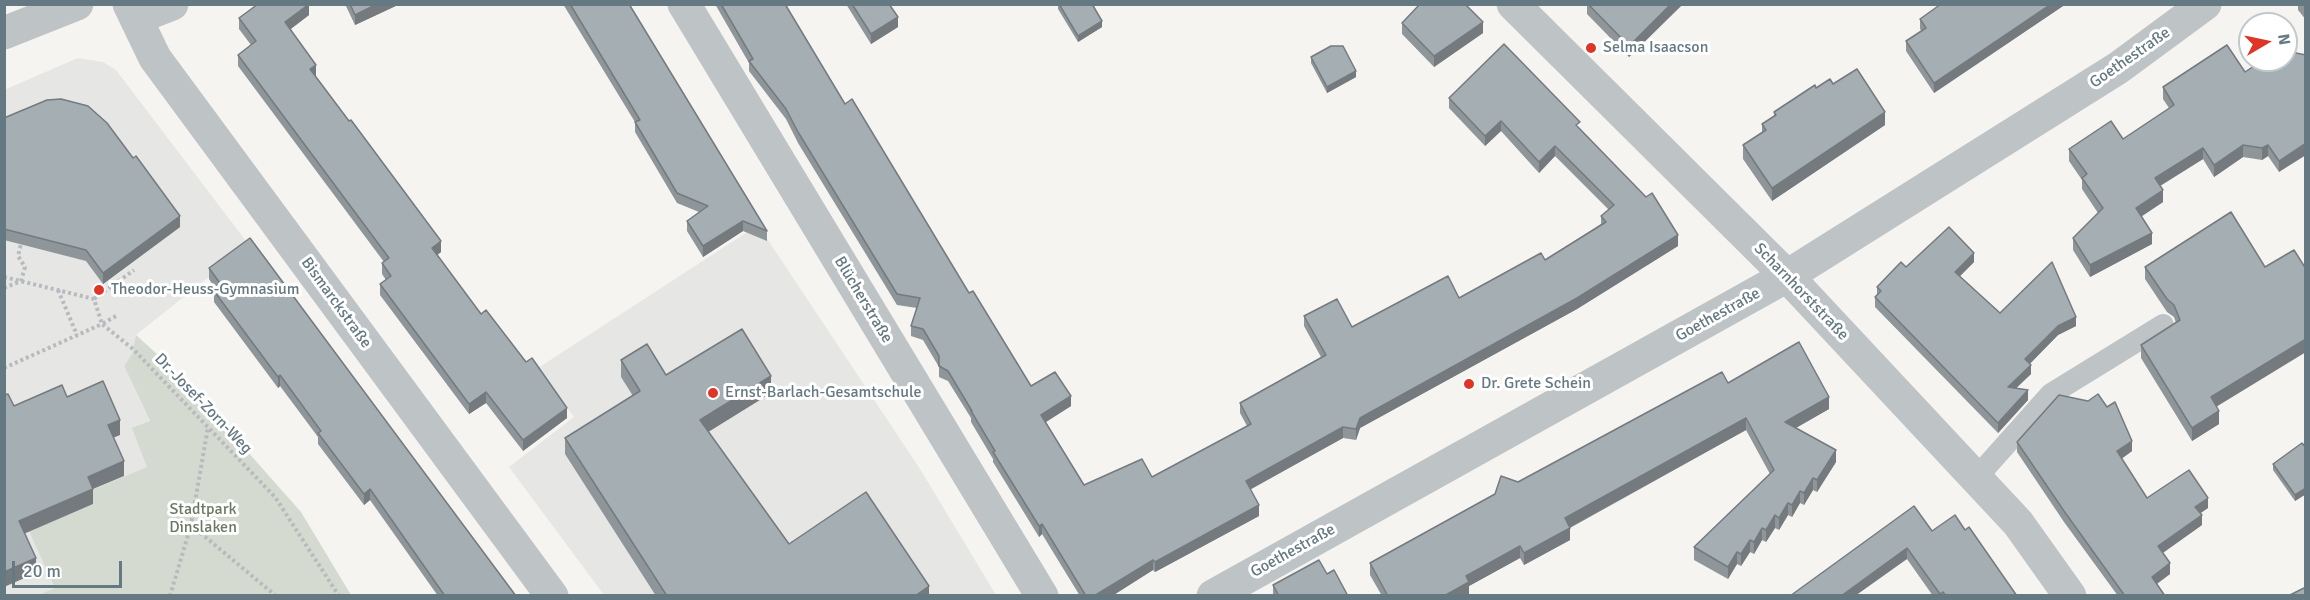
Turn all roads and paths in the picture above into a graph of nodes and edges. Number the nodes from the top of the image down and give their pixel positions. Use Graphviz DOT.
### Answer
graph roads {
  1 [pos="77,4"];
  2 [pos="172,4"];
  3 [pos="684,4"];
  4 [pos="1513,4"];
  5 [pos="2205,4"];
  6 [pos="132,11"];
  7 [pos="4,33"];
  8 [pos="21,244"];
  9 [pos="134,270"];
  10 [pos="1788,276"];
  11 [pos="4,277"];
  12 [pos="21,281"];
  13 [pos="4,288"];
  14 [pos="58,290"];
  15 [pos="94,299"];
  16 [pos="116,316"];
  17 [pos="102,324"];
  18 [pos="2163,325"];
  19 [pos="77,335"];
  20 [pos="4,368"];
  21 [pos="209,426"];
  22 [pos="1976,478"];
  23 [pos="191,525"];
  24 [pos="170,596"];
  25 [pos="276,596"];
  26 [pos="339,596"];
  27 [pos="552,596"];
  28 [pos="1042,596"];
  29 [pos="1213,596"];
  30 [pos="2070,596"];
  1 -- 7 [label="street"];
  2 -- 6 [label="street"];
  3 -- 28 [label="street, Blücherstraße"];
  4 -- 10 [label="street, Scharnhorststraße"];
  5 -- 10 [label="street, Goethestraße"];
  6 -- 27 [label="street, Bismarckstraße"];
  8 -- 12 [label="path"];
  9 -- 15 [label="path"];
  10 -- 22 [label="street, Scharnhorststraße"];
  10 -- 29 [label="street, Goethestraße"];
  11 -- 12 [label="path"];
  12 -- 13 [label="path"];
  12 -- 14 [label="path"];
  14 -- 15 [label="path"];
  14 -- 19 [label="path"];
  15 -- 17 [label="path"];
  16 -- 17 [label="path"];
  17 -- 19 [label="path"];
  17 -- 21 [label="path, Dr.-Josef-Zorn-Weg"];
  18 -- 22 [label="lane"];
  19 -- 20 [label="path"];
  21 -- 23 [label="path"];
  21 -- 26 [label="path, Dr.-Josef-Zorn-Weg"];
  22 -- 30 [label="street, Scharnhorststraße"];
  23 -- 24 [label="path"];
  23 -- 25 [label="path"];
}
